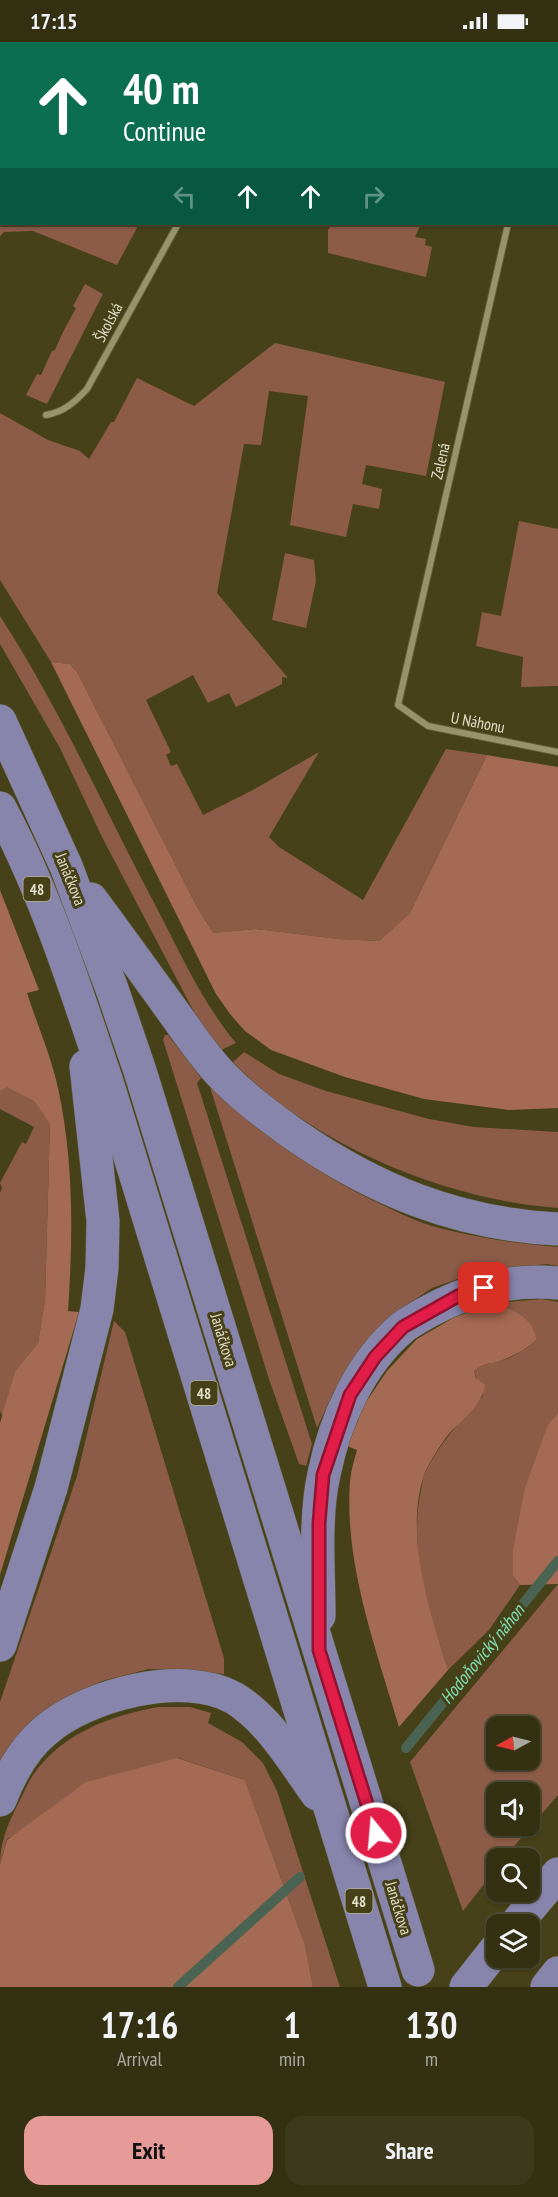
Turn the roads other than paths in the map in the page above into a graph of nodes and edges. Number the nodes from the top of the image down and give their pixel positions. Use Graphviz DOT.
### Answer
graph roads {
  1 [pos="177,225"];
  2 [pos="508,225"];
  3 [pos="46,415"];
  4 [pos="398,705"];
  5 [pos="0,721"];
  6 [pos="558,752"];
  7 [pos="0,808"];
  8 [pos="66,866"];
  9 [pos="69,972"];
  10 [pos="558,1229"];
  11 [pos="558,1283"];
  12 [pos="0,1646"];
  13 [pos="319,1650"];
  14 [pos="0,1800"];
  15 [pos="333,1815"];
  16 [pos="558,1874"];
  17 [pos="525,1914"];
  18 [pos="486,1962"];
  19 [pos="418,1970"];
  20 [pos="386,1987"];
  21 [pos="466,1987"];
  1 -- 3 [label="street, Školská"];
  2 -- 4 [label="street, Zelená"];
  4 -- 6 [label="street, U Náhonu"];
  5 -- 8 [label="main road, Janáčkova / 48"];
  7 -- 9 [label="main road, 48"];
  8 -- 10 [label="main road, 48"];
  8 -- 13 [label="main road, Janáčkova / 48"];
  9 -- 12 [label="main road, 48"];
  9 -- 15 [label="main road, 48"];
  11 -- 13 [label="main road, 48"];
  13 -- 19 [label="main road, Janáčkova / 48"];
  14 -- 15 [label="main road, 48"];
  15 -- 20 [label="main road, 48"];
  16 -- 17 [label="main road"];
  18 -- 21 [label="main road"];
}
